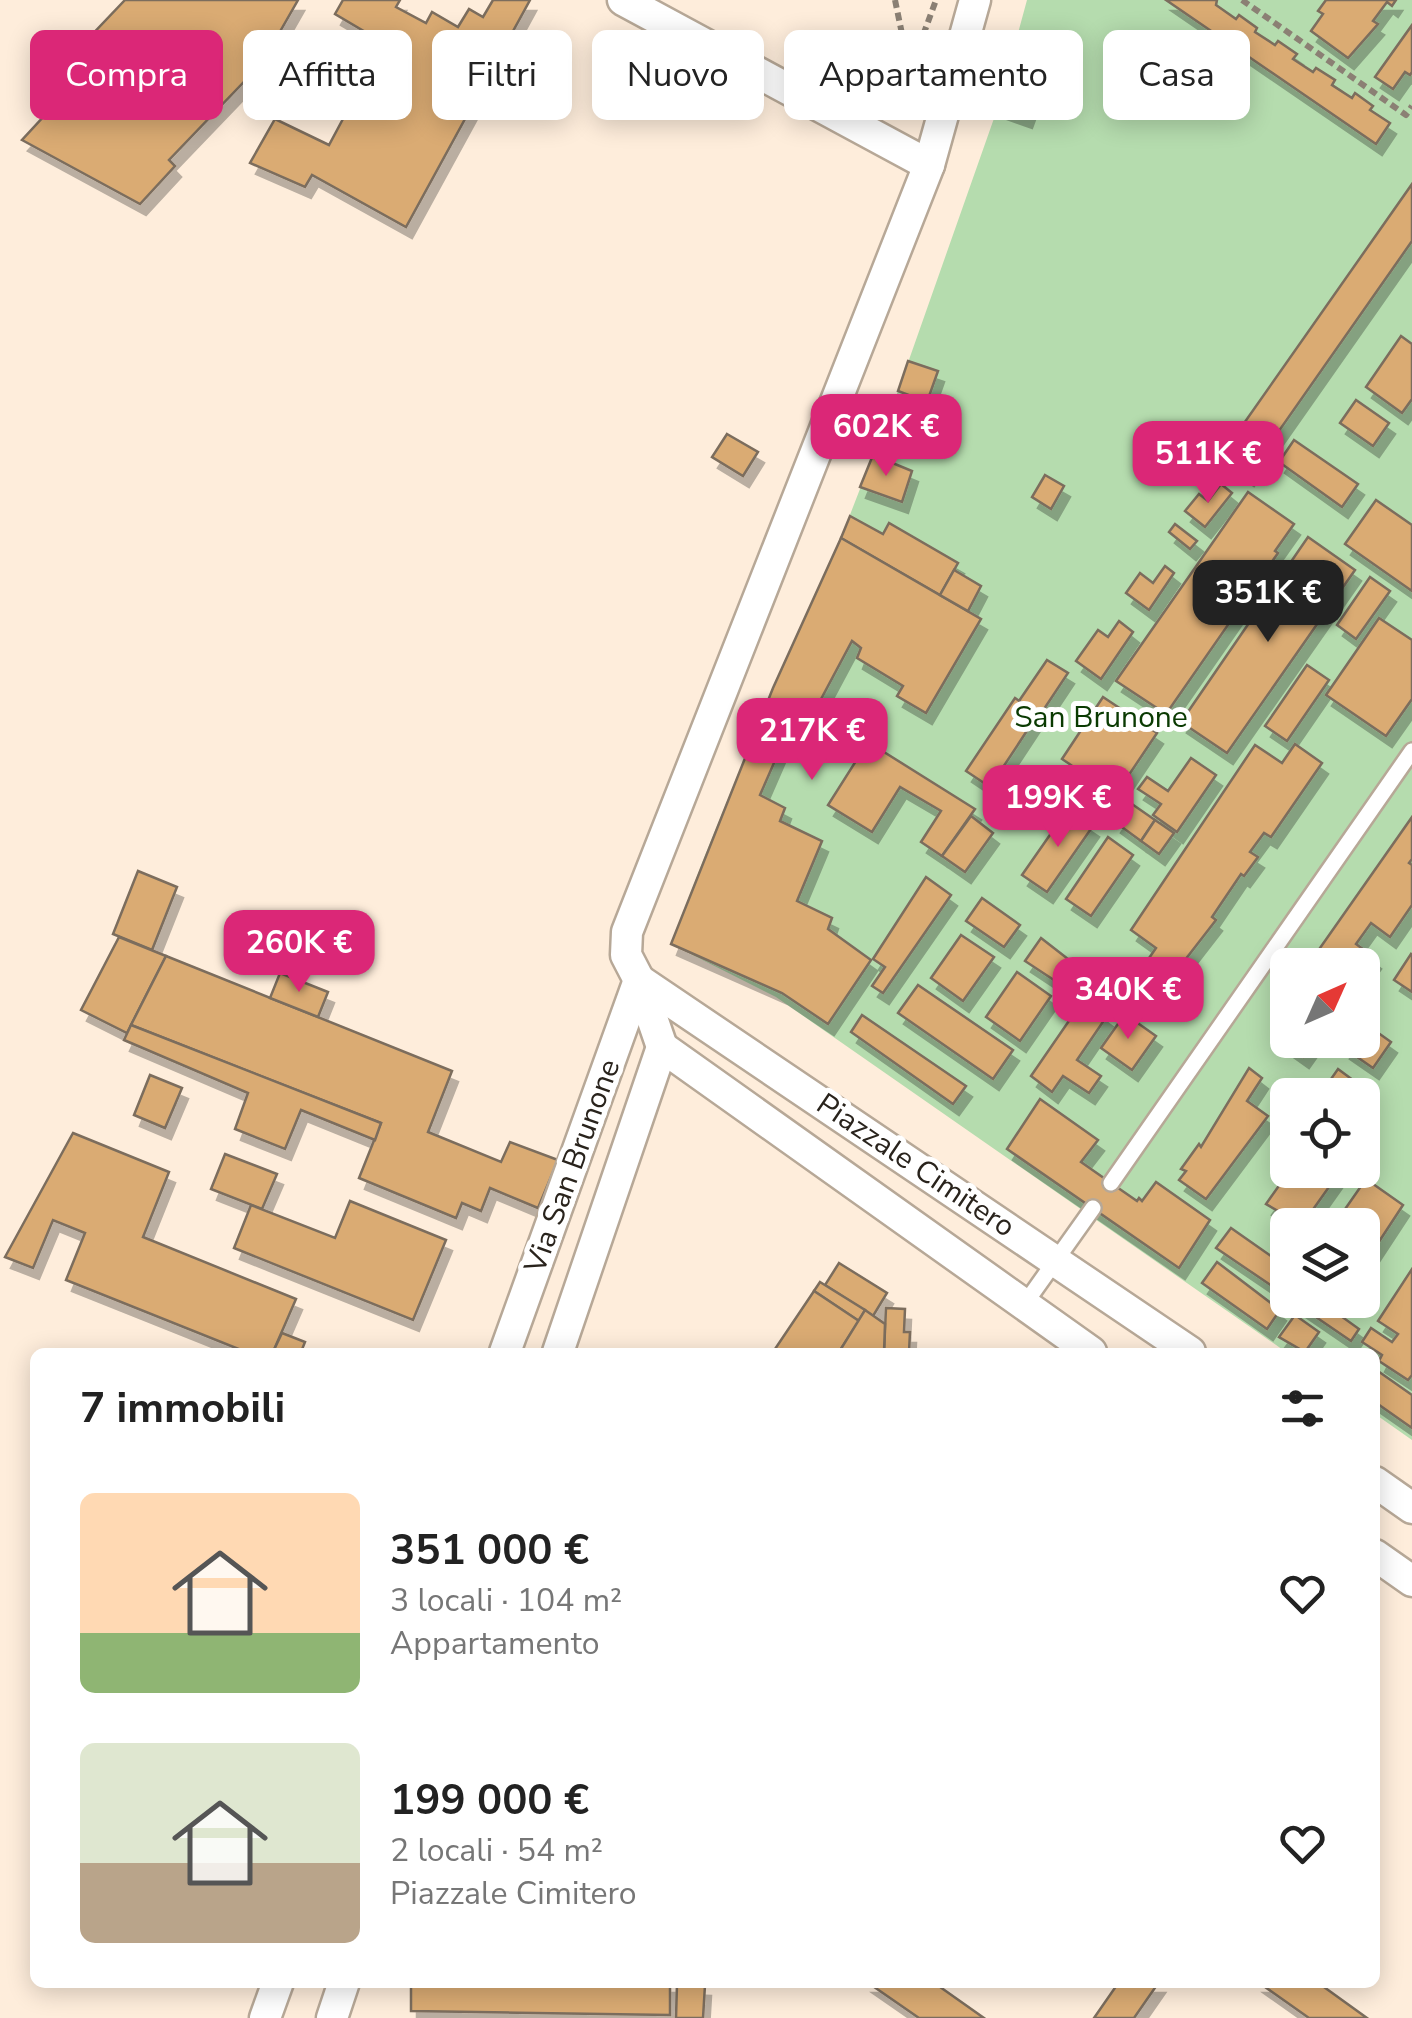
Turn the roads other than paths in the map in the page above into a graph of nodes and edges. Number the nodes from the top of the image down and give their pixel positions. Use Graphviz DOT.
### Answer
graph roads {
  1 [pos="623,0"];
  2 [pos="975,0"];
  3 [pos="929,165"];
  4 [pos="1412,751"];
  5 [pos="640,980"];
  6 [pos="662,1046"];
  7 [pos="1111,1183"];
  8 [pos="1093,1208"];
  9 [pos="1057,1260"];
  10 [pos="1024,1304"];
  11 [pos="506,1348"];
  12 [pos="559,1348"];
  13 [pos="1085,1348"];
  14 [pos="1184,1348"];
  15 [pos="1380,1486"];
  16 [pos="1412,1508"];
  17 [pos="1380,1559"];
  18 [pos="1412,1582"];
  19 [pos="276,1988"];
  20 [pos="342,1988"];
  21 [pos="265,2018"];
  22 [pos="332,2018"];
  1 -- 3 [label="street"];
  2 -- 3 [label="street, Via San Brunone"];
  3 -- 5 [label="street, Via San Brunone"];
  4 -- 7 [label="lane"];
  5 -- 6 [label="street, Via San Brunone"];
  5 -- 9 [label="street, Piazzale Cimitero"];
  5 -- 11 [label="street, Via San Brunone"];
  6 -- 10 [label="street, Piazzale Cimitero"];
  6 -- 12 [label="street"];
  8 -- 9 [label="lane"];
  9 -- 10 [label="lane"];
  9 -- 14 [label="street, Piazzale Cimitero"];
  10 -- 13 [label="street, Piazzale Cimitero"];
  15 -- 16 [label="street"];
  17 -- 18 [label="street"];
  19 -- 21 [label="street"];
  20 -- 22 [label="street"];
}
